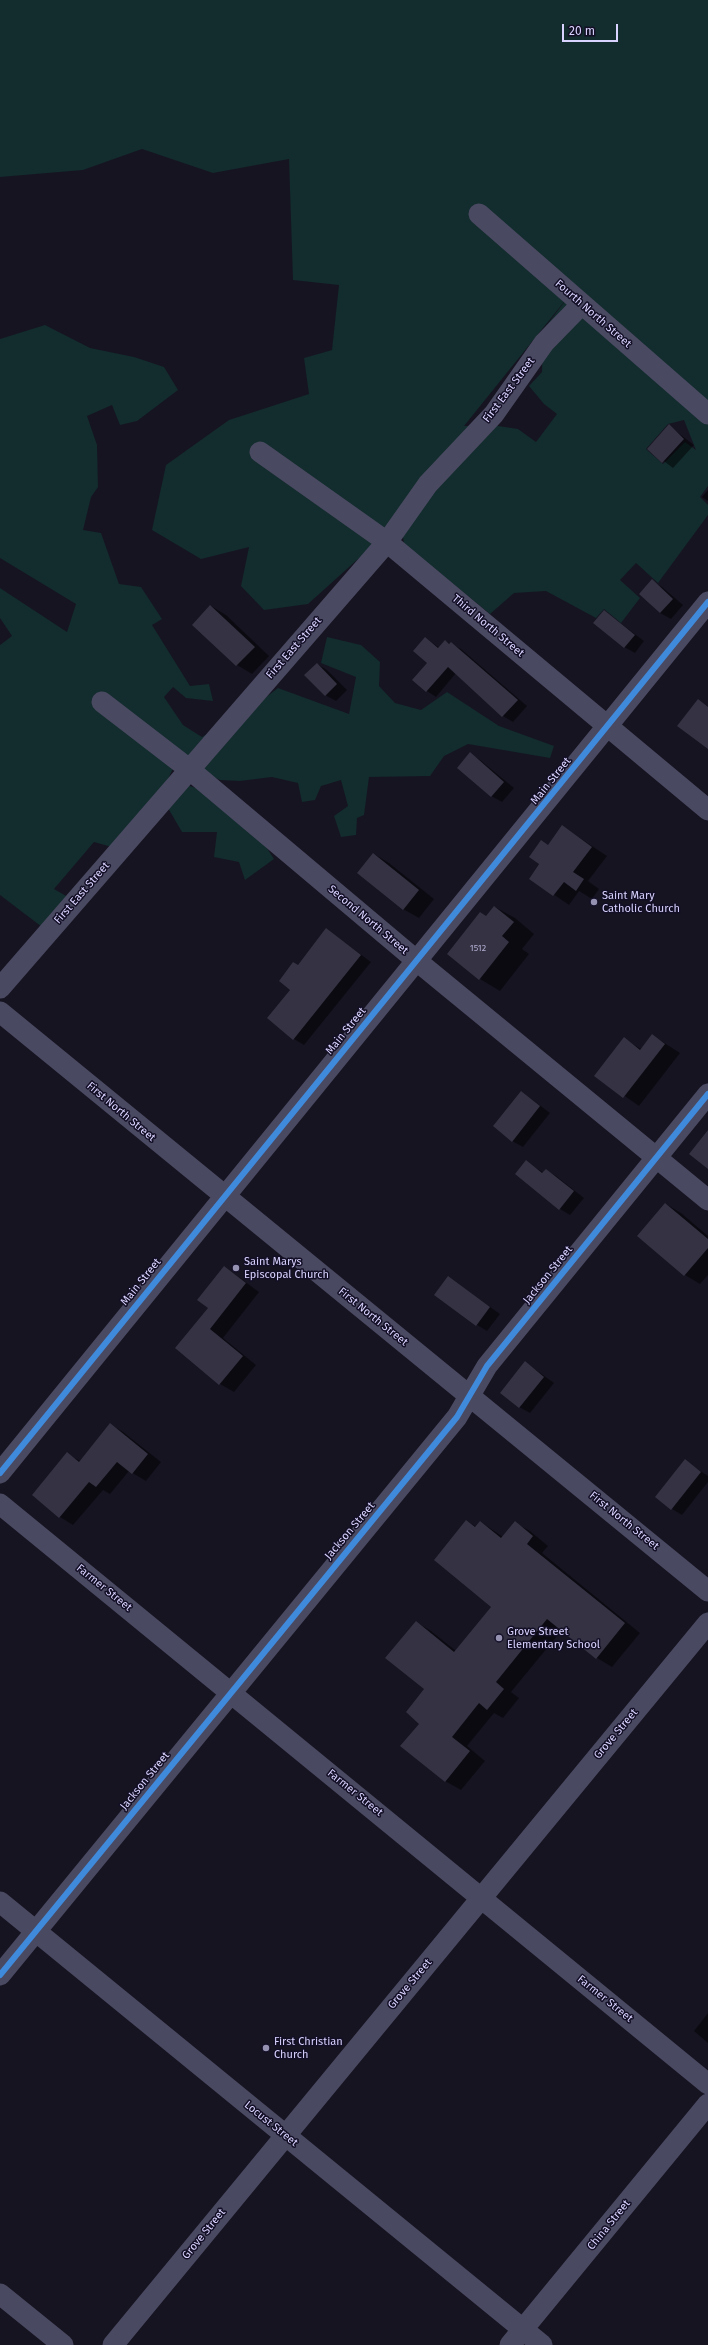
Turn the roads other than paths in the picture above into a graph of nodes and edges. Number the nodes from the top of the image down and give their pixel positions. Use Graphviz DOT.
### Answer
graph roads {
  1 [pos="479,214"];
  2 [pos="582,304"];
  3 [pos="708,414"];
  4 [pos="260,452"];
  5 [pos="387,542"];
  6 [pos="708,602"];
  7 [pos="102,702"];
  8 [pos="608,727"];
  9 [pos="189,769"];
  10 [pos="708,810"];
  11 [pos="417,961"];
  12 [pos="0,988"];
  13 [pos="0,1012"];
  14 [pos="708,1094"];
  15 [pos="656,1158"];
  16 [pos="223,1196"];
  17 [pos="708,1200"];
  18 [pos="470,1395"];
  19 [pos="0,1473"];
  20 [pos="0,1504"];
  21 [pos="706,1585"];
  22 [pos="708,1623"];
  23 [pos="230,1691"];
  24 [pos="482,1898"];
  25 [pos="0,1902"];
  26 [pos="36,1931"];
  27 [pos="0,1975"];
  28 [pos="708,2084"];
  29 [pos="708,2104"];
  30 [pos="285,2136"];
  31 [pos="0,2294"];
  32 [pos="516,2337"];
  33 [pos="63,2345"];
  34 [pos="113,2345"];
  35 [pos="542,2345"];
  1 -- 2 [label="street, Fourth North Street"];
  2 -- 3 [label="street, Fourth North Street"];
  2 -- 5 [label="street, First East Street"];
  4 -- 5 [label="street, Third North Street"];
  5 -- 8 [label="street, Third North Street"];
  5 -- 9 [label="street, First East Street"];
  6 -- 8 [label="street, Main Street"];
  7 -- 9 [label="street, Second North Street"];
  8 -- 10 [label="street, Third North Street"];
  8 -- 11 [label="street, Main Street"];
  9 -- 11 [label="street, Second North Street"];
  9 -- 12 [label="street, First East Street"];
  11 -- 15 [label="street, Second North Street"];
  11 -- 16 [label="street, Main Street"];
  13 -- 16 [label="street, First North Street"];
  14 -- 15 [label="street, Jackson Street"];
  15 -- 17 [label="street, Second North Street"];
  15 -- 18 [label="street, Jackson Street"];
  16 -- 18 [label="street, First North Street"];
  16 -- 19 [label="street, Main Street"];
  18 -- 21 [label="street, First North Street"];
  18 -- 23 [label="street, Jackson Street"];
  20 -- 23 [label="street, Farmer Street"];
  22 -- 24 [label="street, Grove Street"];
  23 -- 24 [label="street, Farmer Street"];
  23 -- 26 [label="street, Jackson Street"];
  24 -- 28 [label="street, Farmer Street"];
  24 -- 30 [label="street, Grove Street"];
  25 -- 26 [label="street, Locust Street"];
  26 -- 27 [label="street, Jackson Street"];
  26 -- 30 [label="street, Locust Street"];
  29 -- 32 [label="street, China Street"];
  30 -- 32 [label="street, Locust Street"];
  30 -- 34 [label="street, Grove Street"];
  31 -- 33 [label="street"];
  32 -- 35 [label="street, Locust Street"];
}
